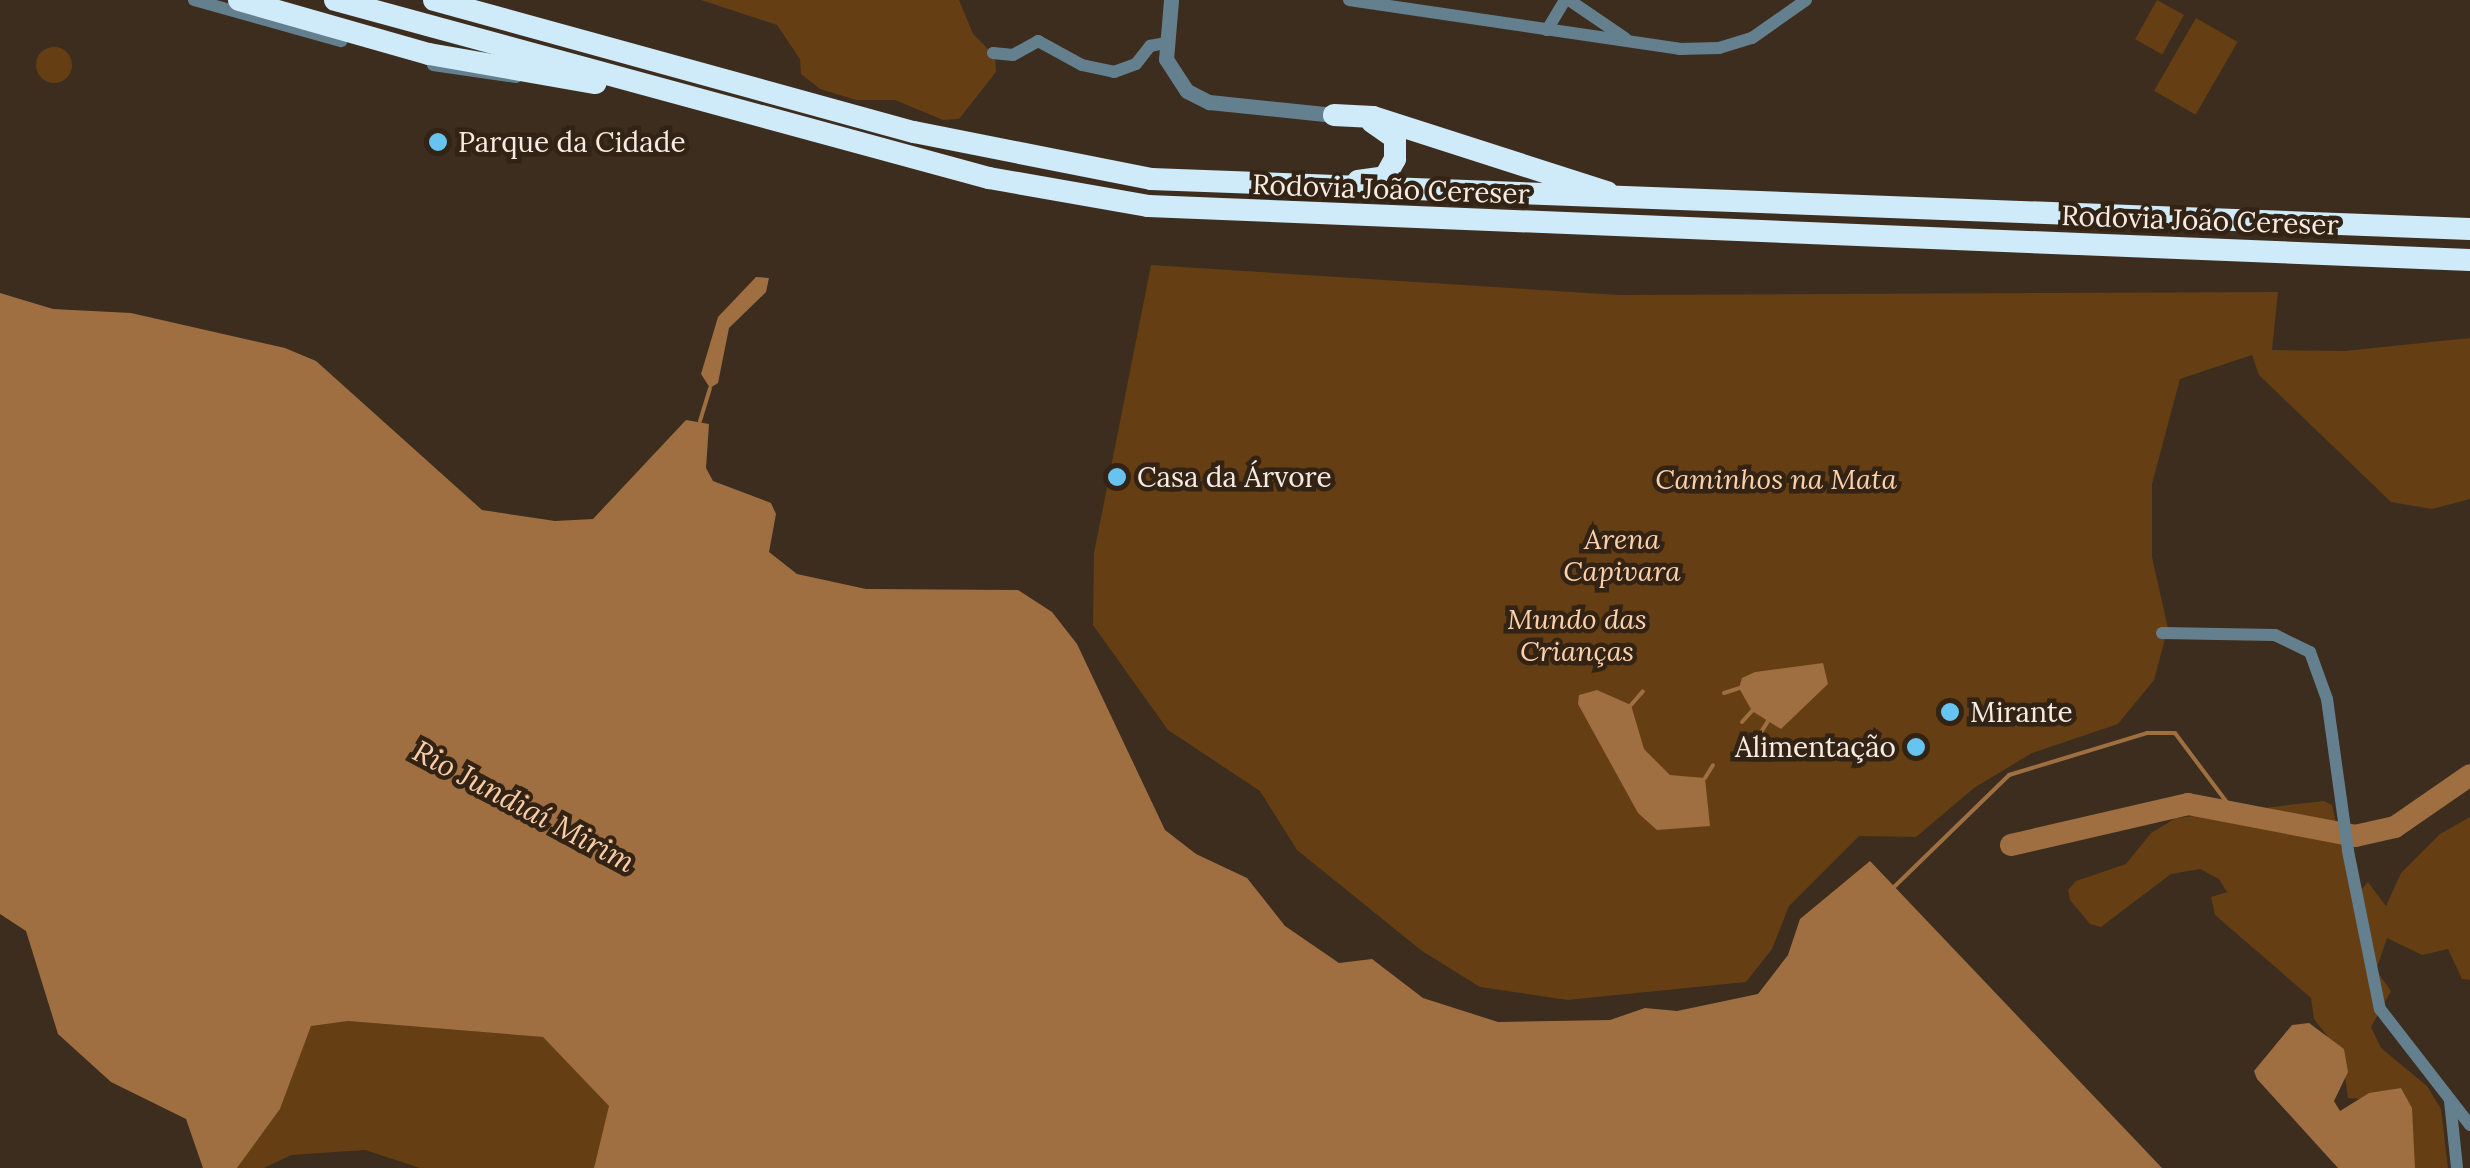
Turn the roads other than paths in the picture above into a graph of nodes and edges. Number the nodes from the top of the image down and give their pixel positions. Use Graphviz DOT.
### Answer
graph roads {
  1 [pos="194,0"];
  2 [pos="239,0"];
  3 [pos="335,0"];
  4 [pos="434,0"];
  5 [pos="474,0"];
  6 [pos="1171,0"];
  7 [pos="1350,0"];
  8 [pos="1568,0"];
  9 [pos="1806,0"];
  10 [pos="1386,2"];
  11 [pos="1448,6"];
  12 [pos="1547,30"];
  13 [pos="571,37"];
  14 [pos="1166,42"];
  15 [pos="1631,42"];
  16 [pos="994,53"];
  17 [pos="532,76"];
  18 [pos="671,93"];
  19 [pos="1334,116"];
  20 [pos="1329,189"];
  21 [pos="1634,200"];
  22 [pos="2470,230"];
  23 [pos="2470,260"];
  24 [pos="2162,633"];
  25 [pos="2450,1101"];
  26 [pos="2470,1124"];
  27 [pos="2457,1168"];
  1 -- 17 [label="street"];
  2 -- 17 [label="highway"];
  3 -- 18 [label="highway, Rodovia João Cereser"];
  4 -- 13 [label="highway, Rodovia João Cereser"];
  5 -- 13 [label="highway"];
  6 -- 14 [label="street"];
  7 -- 10 [label="street"];
  8 -- 12 [label="street"];
  8 -- 15 [label="street"];
  9 -- 15 [label="street"];
  10 -- 11 [label="street"];
  11 -- 12 [label="street"];
  12 -- 15 [label="street"];
  13 -- 20 [label="highway, Rodovia João Cereser"];
  14 -- 16 [label="street"];
  14 -- 19 [label="street"];
  17 -- 18 [label="highway"];
  18 -- 23 [label="highway, Rodovia João Cereser"];
  19 -- 20 [label="highway"];
  19 -- 21 [label="highway"];
  20 -- 21 [label="highway, Rodovia João Cereser"];
  21 -- 22 [label="highway, Rodovia João Cereser"];
  24 -- 25 [label="street"];
  25 -- 26 [label="street"];
  25 -- 27 [label="street"];
}
